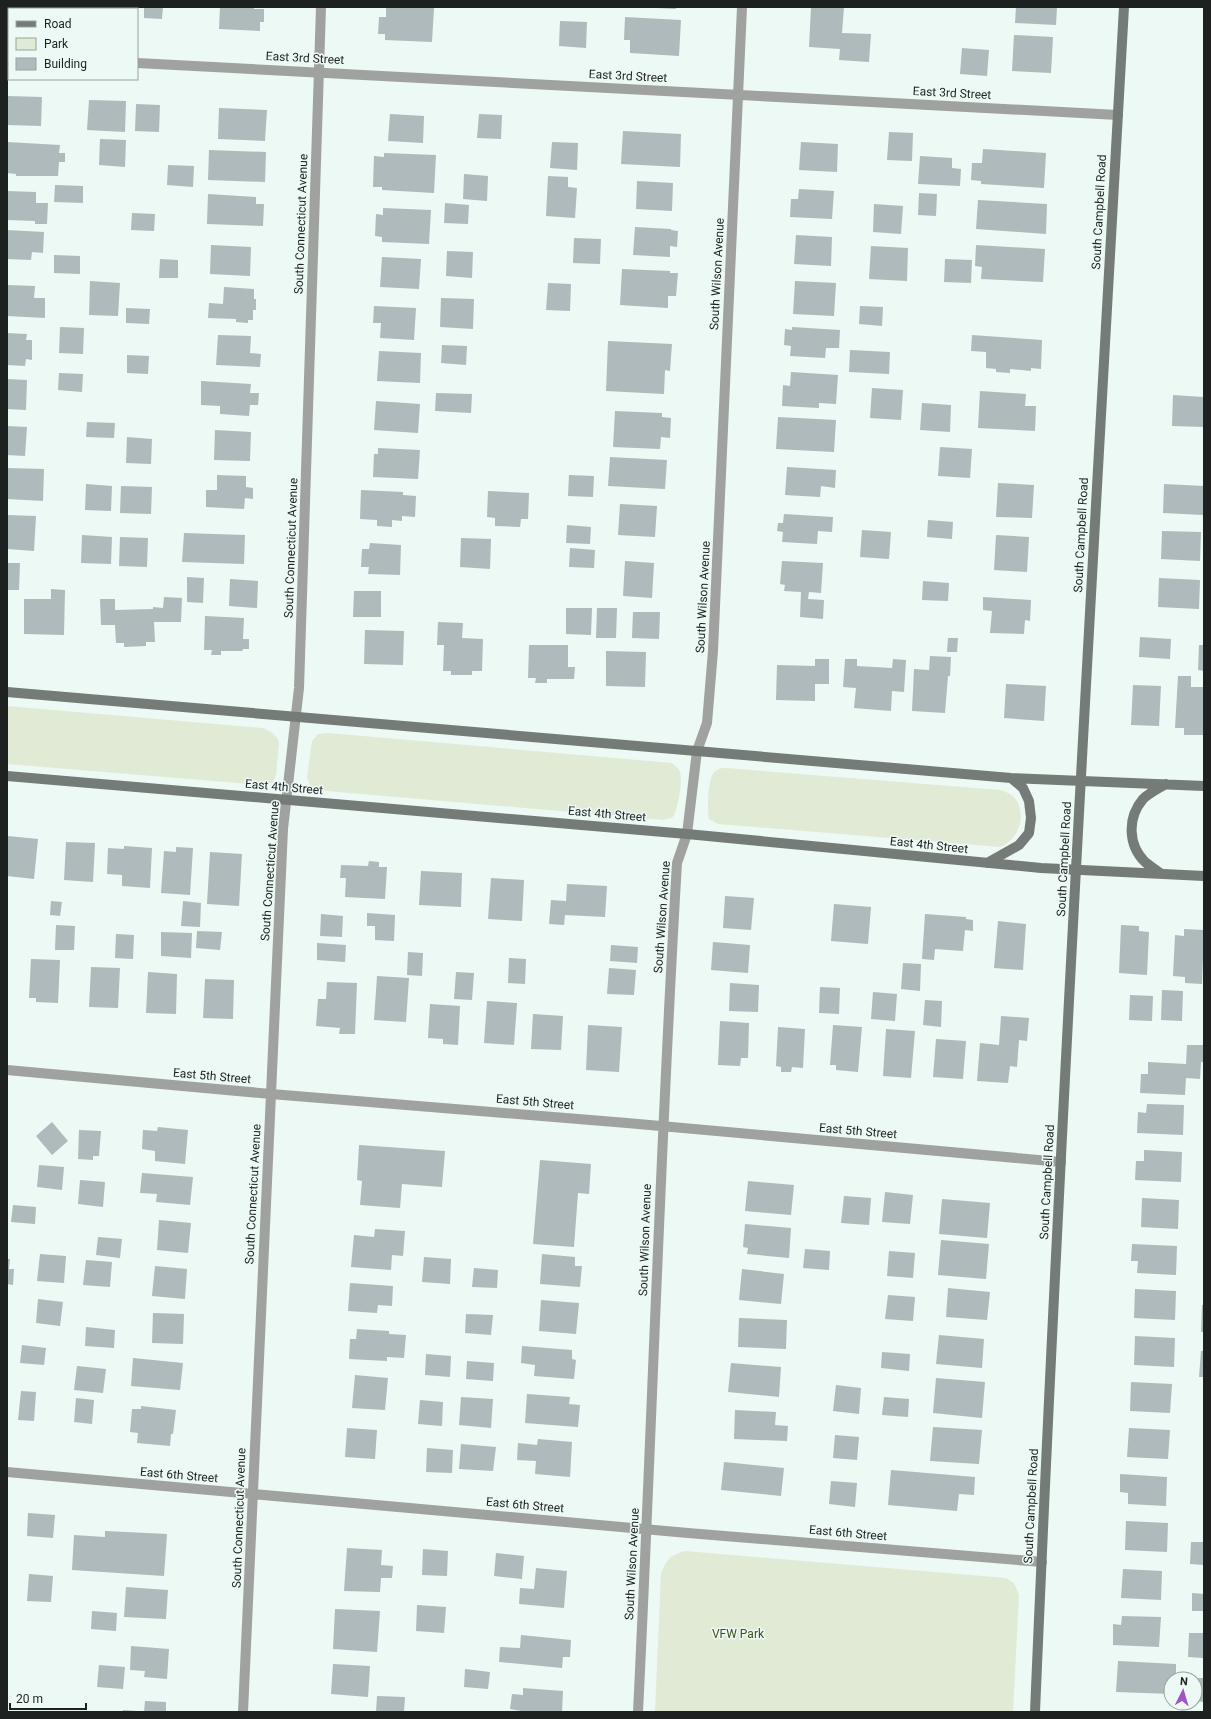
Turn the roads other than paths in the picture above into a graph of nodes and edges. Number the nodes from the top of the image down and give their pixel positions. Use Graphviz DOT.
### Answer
graph roads {
  1 [pos="321,7"];
  2 [pos="742,7"];
  3 [pos="1124,7"];
  4 [pos="138,63"];
  5 [pos="320,72"];
  6 [pos="738,95"];
  7 [pos="1118,115"];
  8 [pos="7,692"];
  9 [pos="296,717"];
  10 [pos="697,751"];
  11 [pos="7,776"];
  12 [pos="1011,778"];
  13 [pos="1081,781"];
  14 [pos="1166,784"];
  15 [pos="1204,786"];
  16 [pos="288,800"];
  17 [pos="687,834"];
  18 [pos="986,863"];
  19 [pos="1076,870"];
  20 [pos="1160,873"];
  21 [pos="1204,876"];
  22 [pos="7,1070"];
  23 [pos="271,1094"];
  24 [pos="664,1127"];
  25 [pos="1061,1162"];
  26 [pos="7,1472"];
  27 [pos="253,1494"];
  28 [pos="647,1529"];
  29 [pos="1042,1562"];
  30 [pos="243,1712"];
  31 [pos="638,1712"];
  32 [pos="1035,1712"];
  1 -- 5 [label="street, South Connecticut Avenue"];
  2 -- 6 [label="street, South Wilson Avenue"];
  3 -- 7 [label="street, South Campbell Road"];
  4 -- 5 [label="street, East 3rd Street"];
  5 -- 6 [label="street, East 3rd Street"];
  5 -- 9 [label="street, South Connecticut Avenue"];
  6 -- 7 [label="street, East 3rd Street"];
  6 -- 10 [label="street, South Wilson Avenue"];
  7 -- 13 [label="street, South Campbell Road"];
  8 -- 9 [label="street"];
  9 -- 10 [label="street"];
  9 -- 16 [label="street, South Connecticut Avenue"];
  10 -- 12 [label="street"];
  10 -- 17 [label="street, South Wilson Avenue"];
  11 -- 16 [label="street, East 4th Street"];
  12 -- 13 [label="street"];
  12 -- 18 [label="street"];
  13 -- 14 [label="street"];
  13 -- 19 [label="street, South Campbell Road"];
  14 -- 15 [label="street"];
  14 -- 20 [label="street"];
  16 -- 17 [label="street, East 4th Street"];
  16 -- 23 [label="street, South Connecticut Avenue"];
  17 -- 18 [label="street, East 4th Street"];
  17 -- 24 [label="street, South Wilson Avenue"];
  18 -- 19 [label="street, East 4th Street"];
  19 -- 20 [label="street, East 4th Street"];
  19 -- 25 [label="street, South Campbell Road"];
  20 -- 21 [label="street, East 4th Street"];
  22 -- 23 [label="street, East 5th Street"];
  23 -- 24 [label="street, East 5th Street"];
  23 -- 27 [label="street, South Connecticut Avenue"];
  24 -- 25 [label="street, East 5th Street"];
  24 -- 28 [label="street, South Wilson Avenue"];
  25 -- 29 [label="street, South Campbell Road"];
  26 -- 27 [label="street, East 6th Street"];
  27 -- 28 [label="street, East 6th Street"];
  27 -- 30 [label="street, South Connecticut Avenue"];
  28 -- 29 [label="street, East 6th Street"];
  28 -- 31 [label="street, South Wilson Avenue"];
  29 -- 32 [label="street, South Campbell Road"];
}
